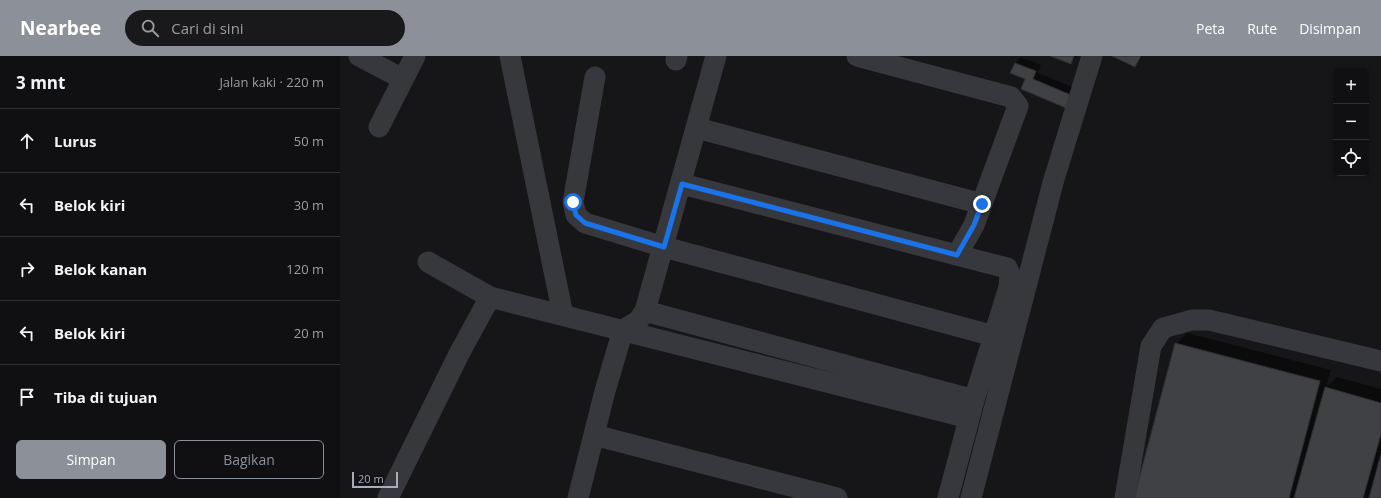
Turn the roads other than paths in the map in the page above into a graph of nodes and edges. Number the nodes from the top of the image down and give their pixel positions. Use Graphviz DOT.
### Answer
graph roads {
  1 [pos="359,56"];
  2 [pos="415,56"];
  3 [pos="510,56"];
  4 [pos="716,56"];
  5 [pos="856,56"];
  6 [pos="1092,56"];
  7 [pos="595,77"];
  8 [pos="403,79"];
  9 [pos="379,127"];
  10 [pos="696,128"];
  11 [pos="682,184"];
  12 [pos="982,204"];
  13 [pos="664,247"];
  14 [pos="957,255"];
  15 [pos="428,262"];
  16 [pos="490,297"];
  17 [pos="645,311"];
  18 [pos="563,315"];
  19 [pos="623,330"];
  20 [pos="994,336"];
  21 [pos="1381,360"];
  22 [pos="972,409"];
  23 [pos="594,435"];
  24 [pos="388,498"];
  25 [pos="578,498"];
  26 [pos="837,498"];
  27 [pos="948,498"];
  28 [pos="971,498"];
  29 [pos="1125,498"];
  1 -- 8 [label="street"];
  2 -- 8 [label="street"];
  3 -- 18 [label="street"];
  4 -- 10 [label="street"];
  5 -- 12 [label="street"];
  6 -- 28 [label="street"];
  7 -- 13 [label="street"];
  8 -- 9 [label="street"];
  10 -- 11 [label="street"];
  10 -- 12 [label="street"];
  11 -- 13 [label="street"];
  11 -- 14 [label="street"];
  12 -- 14 [label="street"];
  13 -- 17 [label="street"];
  13 -- 20 [label="street"];
  14 -- 20 [label="street"];
  15 -- 16 [label="street"];
  16 -- 18 [label="street"];
  16 -- 24 [label="street"];
  17 -- 19 [label="street"];
  17 -- 22 [label="street"];
  18 -- 19 [label="street"];
  19 -- 22 [label="street"];
  19 -- 23 [label="street"];
  20 -- 22 [label="street"];
  21 -- 29 [label="street"];
  22 -- 27 [label="street"];
  23 -- 25 [label="street"];
  23 -- 26 [label="street"];
}
